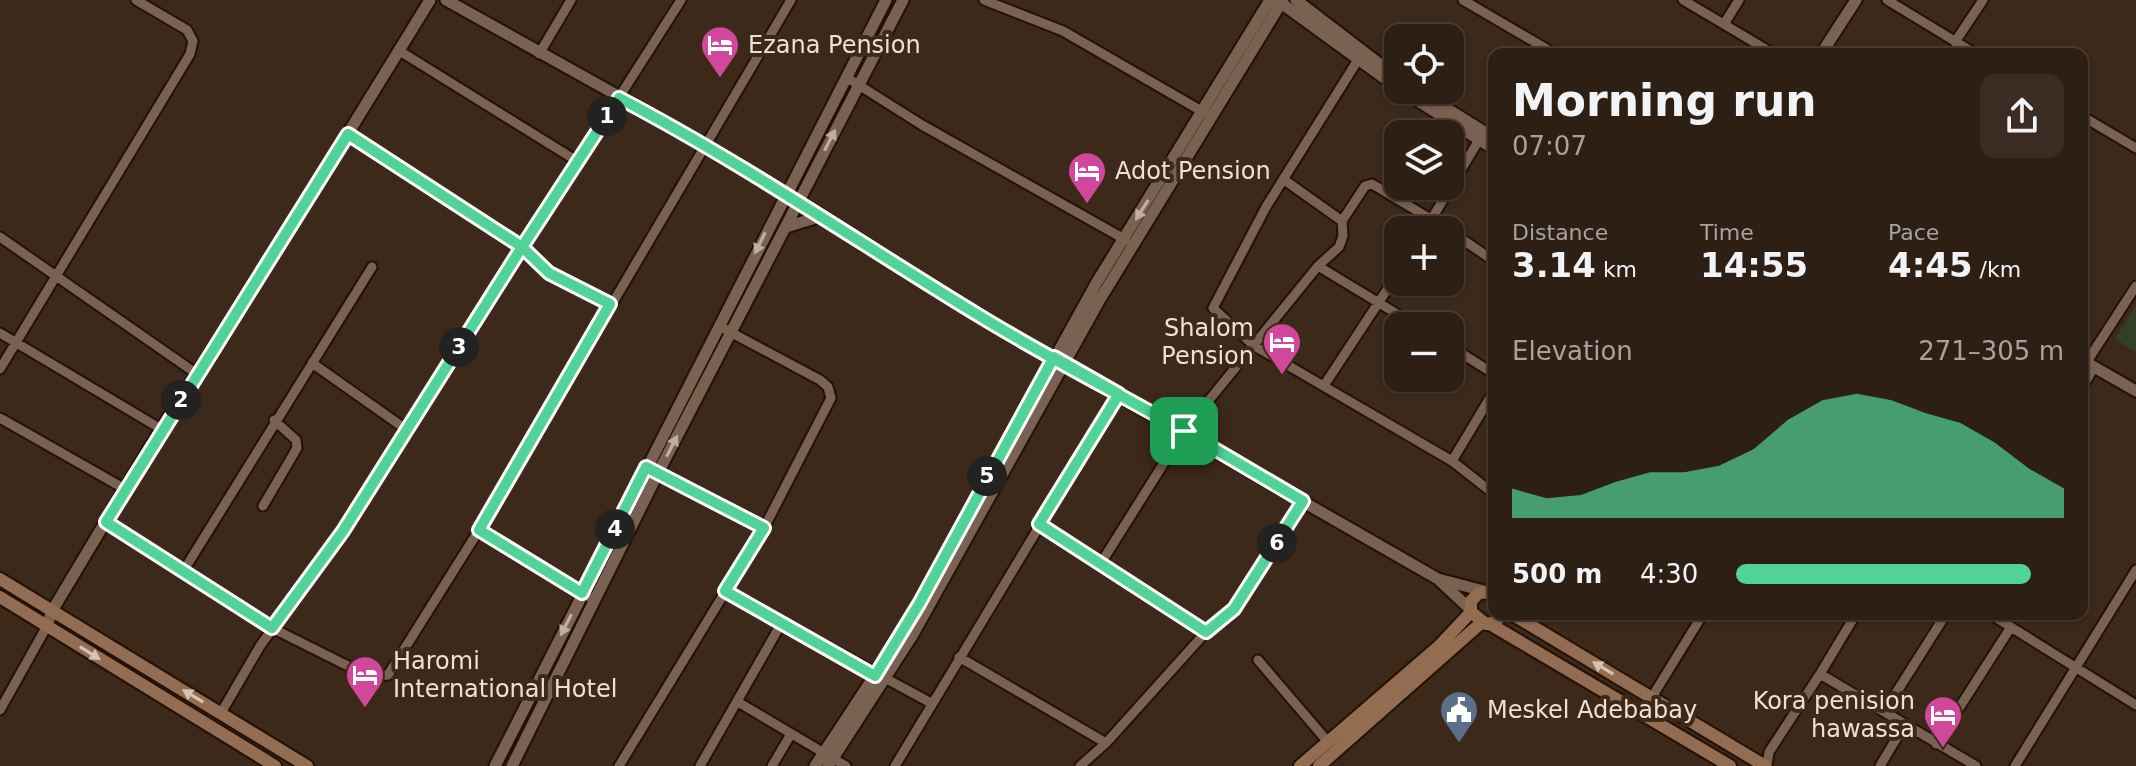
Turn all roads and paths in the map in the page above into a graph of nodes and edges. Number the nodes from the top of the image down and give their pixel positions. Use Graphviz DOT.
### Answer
graph roads {
  1 [pos="136,0"];
  2 [pos="430,0"];
  3 [pos="446,0"];
  4 [pos="571,0"];
  5 [pos="681,0"];
  6 [pos="791,0"];
  7 [pos="886,0"];
  8 [pos="903,0"];
  9 [pos="984,0"];
  10 [pos="1296,0"];
  11 [pos="1463,0"];
  12 [pos="1683,0"];
  13 [pos="1739,0"];
  14 [pos="1856,0"];
  15 [pos="1887,0"];
  16 [pos="1983,0"];
  17 [pos="1278,1"];
  18 [pos="1724,24"];
  19 [pos="1955,42"];
  20 [pos="1545,48"];
  21 [pos="1764,48"];
  22 [pos="1825,48"];
  23 [pos="1966,48"];
  24 [pos="398,50"];
  25 [pos="539,54"];
  26 [pos="1359,57"];
  27 [pos="1384,70"];
  28 [pos="846,77"];
  29 [pos="1384,77"];
  30 [pos="859,84"];
  31 [pos="619,98"];
  32 [pos="1423,104"];
  33 [pos="1439,104"];
  34 [pos="1208,115"];
  35 [pos="2088,120"];
  36 [pos="348,134"];
  37 [pos="1488,134"];
  38 [pos="1479,140"];
  39 [pos="704,145"];
  40 [pos="1488,145"];
  41 [pos="2136,148"];
  42 [pos="577,161"];
  43 [pos="797,172"];
  44 [pos="1283,179"];
  45 [pos="810,180"];
  46 [pos="766,182"];
  47 [pos="786,194"];
  48 [pos="799,201"];
  49 [pos="774,214"];
  50 [pos="818,214"];
  51 [pos="1427,216"];
  52 [pos="1434,216"];
  53 [pos="1342,221"];
  54 [pos="785,227"];
  55 [pos="0,237"];
  56 [pos="1464,240"];
  57 [pos="1129,242"];
  58 [pos="522,247"];
  59 [pos="1488,257"];
  60 [pos="1318,266"];
  61 [pos="372,267"];
  62 [pos="57,273"];
  63 [pos="2136,286"];
  64 [pos="1384,294"];
  65 [pos="1379,302"];
  66 [pos="610,304"];
  67 [pos="1395,312"];
  68 [pos="719,326"];
  69 [pos="731,332"];
  70 [pos="0,333"];
  71 [pos="16,343"];
  72 [pos="1253,345"];
  73 [pos="1464,355"];
  74 [pos="1059,360"];
  75 [pos="312,363"];
  76 [pos="2088,363"];
  77 [pos="0,369"];
  78 [pos="1488,370"];
  79 [pos="197,374"];
  80 [pos="1325,384"];
  81 [pos="2136,391"];
  82 [pos="1119,394"];
  83 [pos="1488,401"];
  84 [pos="0,418"];
  85 [pos="274,420"];
  86 [pos="161,429"];
  87 [pos="407,430"];
  88 [pos="1184,431"];
  89 [pos="1452,461"];
  90 [pos="652,470"];
  91 [pos="125,489"];
  92 [pos="1488,489"];
  93 [pos="1303,501"];
  94 [pos="263,506"];
  95 [pos="106,522"];
  96 [pos="1039,524"];
  97 [pos="764,528"];
  98 [pos="479,530"];
  99 [pos="1101,563"];
  100 [pos="184,570"];
  101 [pos="2136,570"];
  102 [pos="0,579"];
  103 [pos="1438,579"];
  104 [pos="1488,590"];
  105 [pos="725,591"];
  106 [pos="1488,591"];
  107 [pos="582,593"];
  108 [pos="0,597"];
  109 [pos="594,600"];
  110 [pos="52,611"];
  111 [pos="1471,611"];
  112 [pos="1492,620"];
  113 [pos="1522,620"];
  114 [pos="1699,620"];
  115 [pos="1852,620"];
  116 [pos="1942,620"];
  117 [pos="2000,620"];
  118 [pos="781,624"];
  119 [pos="1486,624"];
  120 [pos="47,626"];
  121 [pos="2011,627"];
  122 [pos="272,628"];
  123 [pos="1206,632"];
  124 [pos="959,657"];
  125 [pos="1258,660"];
  126 [pos="2076,668"];
  127 [pos="1820,674"];
  128 [pos="879,678"];
  129 [pos="1652,697"];
  130 [pos="738,702"];
  131 [pos="931,703"];
  132 [pos="2136,705"];
  133 [pos="0,710"];
  134 [pos="1884,712"];
  135 [pos="221,713"];
  136 [pos="1905,724"];
  137 [pos="791,734"];
  138 [pos="1106,743"];
  139 [pos="1936,744"];
  140 [pos="282,751"];
  141 [pos="828,760"];
  142 [pos="1317,760"];
  143 [pos="1759,764"];
  144 [pos="499,765"];
  145 [pos="274,766"];
  146 [pos="307,766"];
  147 [pos="512,766"];
  148 [pos="619,766"];
  149 [pos="700,766"];
  150 [pos="772,766"];
  151 [pos="815,766"];
  152 [pos="846,766"];
  153 [pos="895,766"];
  154 [pos="1080,766"];
  155 [pos="1730,766"];
  156 [pos="1880,766"];
  157 [pos="1976,766"];
  158 [pos="2015,766"];
  1 -- 62 [label="street"];
  2 -- 24 [label="street"];
  3 -- 25 [label="street"];
  4 -- 25 [label="street"];
  5 -- 31 [label="street"];
  6 -- 39 [label="street"];
  7 -- 28 [label="street"];
  8 -- 30 [label="street"];
  9 -- 34 [label="street"];
  10 -- 26 [label="street"];
  11 -- 20 [label="street"];
  12 -- 18 [label="street"];
  13 -- 18 [label="street"];
  14 -- 22 [label="street"];
  15 -- 19 [label="street"];
  16 -- 19 [label="street"];
  17 -- 26 [label="street"];
  17 -- 34 [label="street"];
  18 -- 21 [label="street"];
  19 -- 23 [label="street"];
  24 -- 36 [label="street"];
  24 -- 42 [label="street"];
  25 -- 31 [label="street"];
  26 -- 27 [label="street"];
  26 -- 29 [label="street"];
  26 -- 44 [label="street"];
  28 -- 30 [label="street"];
  28 -- 43 [label="street"];
  45 -- 30 [label="street, one-way"];
  30 -- 57 [label="street"];
  31 -- 39 [label="street"];
  31 -- 42 [label="street"];
  32 -- 38 [label="street"];
  33 -- 37 [label="street"];
  34 -- 57 [label="street"];
  35 -- 41 [label="street"];
  36 -- 58 [label="street"];
  36 -- 79 [label="street"];
  38 -- 40 [label="street"];
  38 -- 52 [label="street"];
  39 -- 46 [label="street"];
  39 -- 66 [label="street"];
  42 -- 58 [label="street"];
  43 -- 46 [label="street"];
  43 -- 47 [label="street"];
  44 -- 53 [label="street"];
  44 -- 72 [label="street"];
  45 -- 48 [label="street"];
  45 -- 50 [label="street"];
  46 -- 47 [label="street"];
  46 -- 49 [label="street"];
  47 -- 48 [label="street"];
  47 -- 49 [label="street"];
  48 -- 50 [label="street"];
  48 -- 54 [label="street"];
  49 -- 68 [label="street, one-way"];
  50 -- 54 [label="street"];
  50 -- 74 [label="street"];
  51 -- 53 [label="street"];
  53 -- 60 [label="street"];
  54 -- 69 [label="street"];
  55 -- 62 [label="street"];
  56 -- 59 [label="street"];
  57 -- 74 [label="street"];
  58 -- 66 [label="street"];
  58 -- 87 [label="street"];
  60 -- 65 [label="street"];
  60 -- 72 [label="street"];
  61 -- 75 [label="street"];
  62 -- 71 [label="street"];
  62 -- 79 [label="street"];
  63 -- 76 [label="street"];
  64 -- 65 [label="street"];
  65 -- 67 [label="street"];
  65 -- 80 [label="street"];
  66 -- 98 [label="street"];
  68 -- 69 [label="street"];
  68 -- 90 [label="street"];
  90 -- 69 [label="street, one-way"];
  69 -- 97 [label="street"];
  70 -- 71 [label="street"];
  71 -- 77 [label="street"];
  71 -- 86 [label="street"];
  72 -- 80 [label="street"];
  72 -- 88 [label="street"];
  73 -- 78 [label="street"];
  74 -- 82 [label="street"];
  74 -- 128 [label="street"];
  75 -- 85 [label="street"];
  75 -- 87 [label="street"];
  76 -- 81 [label="street"];
  79 -- 86 [label="street"];
  80 -- 89 [label="street"];
  82 -- 88 [label="street"];
  82 -- 96 [label="street"];
  83 -- 89 [label="street"];
  84 -- 91 [label="street"];
  85 -- 94 [label="street"];
  85 -- 100 [label="street"];
  86 -- 91 [label="street"];
  87 -- 122 [label="street"];
  88 -- 93 [label="street"];
  88 -- 99 [label="street"];
  89 -- 92 [label="street"];
  90 -- 97 [label="street"];
  90 -- 107 [label="street"];
  90 -- 109 [label="street"];
  91 -- 95 [label="street"];
  93 -- 103 [label="street"];
  93 -- 123 [label="street"];
  95 -- 100 [label="street"];
  95 -- 110 [label="street"];
  96 -- 99 [label="street"];
  96 -- 124 [label="street"];
  97 -- 105 [label="street"];
  98 -- 107 [label="street"];
  98 -- 122 [label="street"];
  99 -- 123 [label="street"];
  100 -- 122 [label="street"];
  101 -- 126 [label="street"];
  102 -- 110 [label="main road"];
  103 -- 104 [label="street"];
  103 -- 111 [label="street"];
  105 -- 118 [label="street"];
  105 -- 148 [label="street"];
  106 -- 111 [label="main road"];
  107 -- 109 [label="street"];
  107 -- 144 [label="street, one-way"];
  108 -- 120 [label="main road"];
  109 -- 147 [label="street"];
  110 -- 120 [label="street"];
  135 -- 110 [label="main road, one-way"];
  111 -- 119 [label="main road"];
  111 -- 142 [label="main road"];
  112 -- 119 [label="main road"];
  129 -- 113 [label="main road, one-way"];
  114 -- 129 [label="street"];
  115 -- 127 [label="street"];
  116 -- 134 [label="street"];
  117 -- 121 [label="street"];
  118 -- 128 [label="street"];
  118 -- 130 [label="street"];
  119 -- 142 [label="main road"];
  119 -- 155 [label="main road"];
  120 -- 133 [label="street"];
  120 -- 145 [label="main road, one-way"];
  121 -- 126 [label="street"];
  121 -- 139 [label="street"];
  122 -- 135 [label="street"];
  123 -- 138 [label="street"];
  124 -- 131 [label="street"];
  124 -- 138 [label="street"];
  125 -- 142 [label="street"];
  126 -- 132 [label="street"];
  126 -- 158 [label="street"];
  127 -- 134 [label="street"];
  127 -- 143 [label="street"];
  128 -- 131 [label="street"];
  128 -- 141 [label="street"];
  129 -- 143 [label="main road"];
  130 -- 137 [label="street"];
  130 -- 149 [label="street"];
  131 -- 153 [label="street"];
  134 -- 136 [label="street"];
  135 -- 140 [label="main road"];
  136 -- 139 [label="street"];
  136 -- 156 [label="street"];
  137 -- 141 [label="street"];
  137 -- 150 [label="street"];
  138 -- 154 [label="street"];
  139 -- 157 [label="street"];
  140 -- 145 [label="street"];
  140 -- 146 [label="main road"];
  141 -- 151 [label="street"];
  141 -- 152 [label="street"];
}
